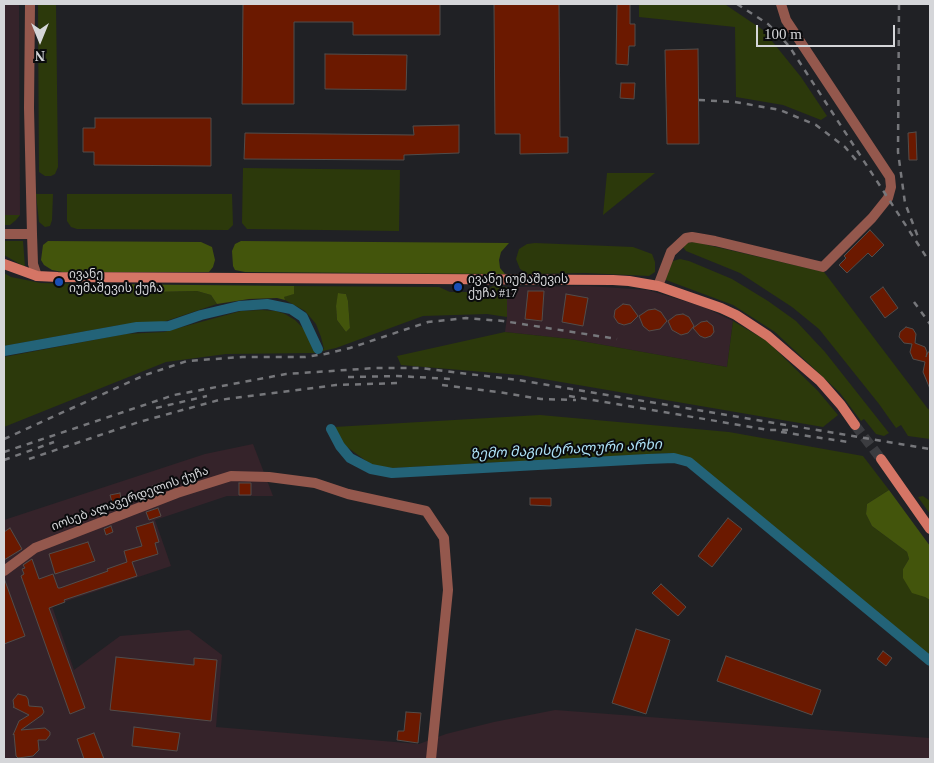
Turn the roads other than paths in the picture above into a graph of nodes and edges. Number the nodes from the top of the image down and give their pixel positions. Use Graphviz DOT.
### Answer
graph roads {
  1 [pos="30,4"];
  2 [pos="782,4"];
  3 [pos="4,234"];
  4 [pos="32,234"];
  5 [pos="4,264"];
  6 [pos="37,276"];
  7 [pos="658,286"];
  8 [pos="855,425"];
  9 [pos="881,460"];
  10 [pos="930,529"];
  11 [pos="4,572"];
  12 [pos="431,759"];
  1 -- 4 [label="street"];
  2 -- 7 [label="street"];
  3 -- 4 [label="street"];
  4 -- 6 [label="street"];
  5 -- 6 [label="street"];
  6 -- 7 [label="street"];
  7 -- 8 [label="street"];
  9 -- 10 [label="street"];
  11 -- 12 [label="street, იოსებ ალავერდელის ქუჩა"];
}
